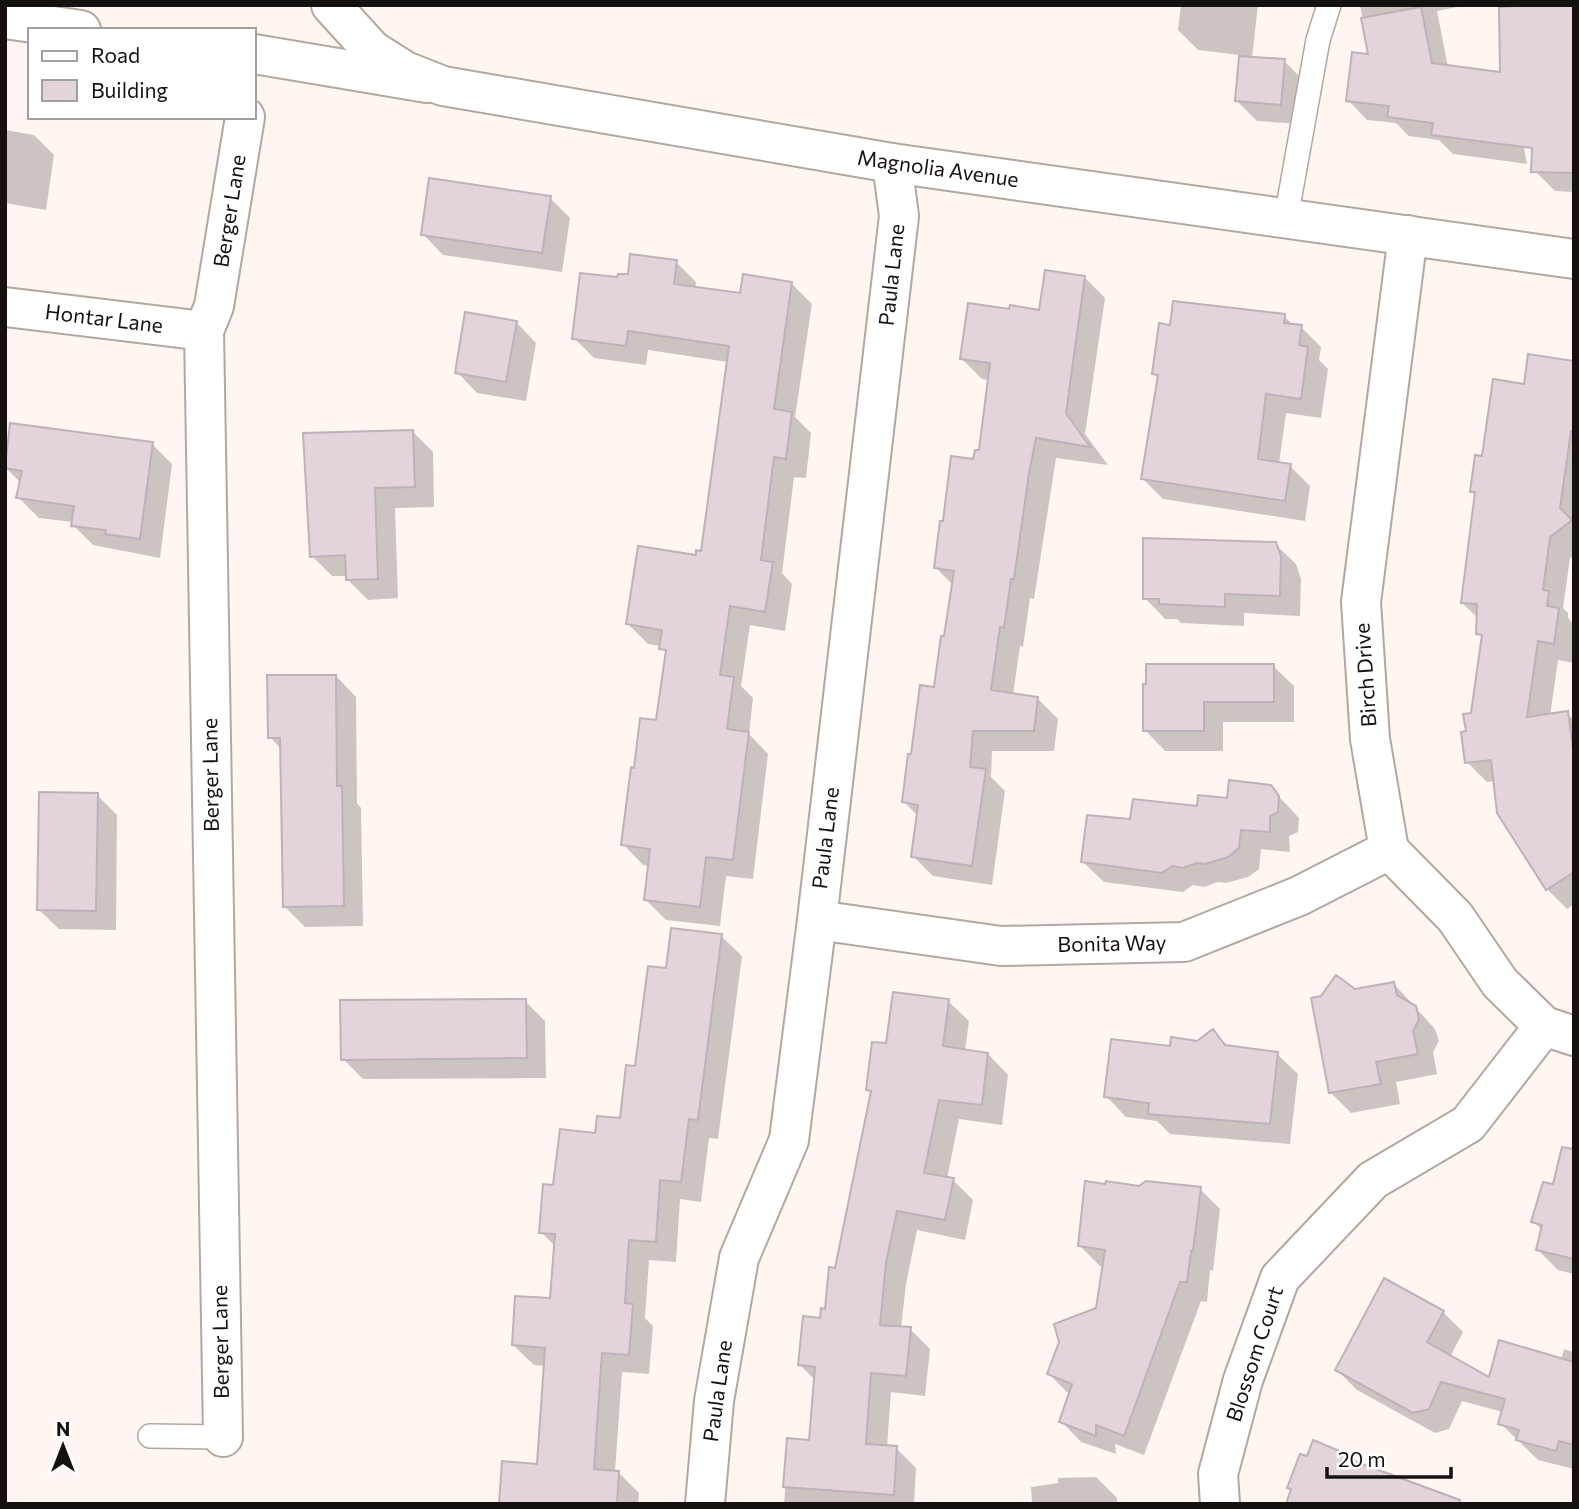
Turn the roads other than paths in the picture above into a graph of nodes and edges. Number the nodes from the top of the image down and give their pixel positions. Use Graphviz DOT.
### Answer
graph roads {
  1 [pos="331,5"];
  2 [pos="1329,5"];
  3 [pos="5,19"];
  4 [pos="67,28"];
  5 [pos="256,57"];
  6 [pos="443,86"];
  7 [pos="245,119"];
  8 [pos="892,163"];
  9 [pos="1286,219"];
  10 [pos="1408,235"];
  11 [pos="1574,259"];
  12 [pos="5,307"];
  13 [pos="204,331"];
  14 [pos="1389,850"];
  15 [pos="817,920"];
  16 [pos="1559,1031"];
  17 [pos="150,1436"];
  18 [pos="223,1437"];
  19 [pos="705,1504"];
  20 [pos="1220,1504"];
  1 -- 6 [label="street, Magnolia Avenue"];
  2 -- 9 [label="lane"];
  3 -- 4 [label="street"];
  5 -- 6 [label="street"];
  6 -- 8 [label="street, Magnolia Avenue"];
  7 -- 13 [label="street, Berger Lane"];
  8 -- 9 [label="street, Magnolia Avenue"];
  8 -- 15 [label="street, Paula Lane"];
  9 -- 10 [label="street, Magnolia Avenue"];
  10 -- 11 [label="street, Magnolia Avenue"];
  10 -- 14 [label="street, Birch Drive"];
  12 -- 13 [label="street, Hontar Lane"];
  13 -- 18 [label="street, Berger Lane"];
  14 -- 15 [label="street, Bonita Way"];
  14 -- 16 [label="street"];
  15 -- 19 [label="street, Paula Lane"];
  16 -- 20 [label="street, Blossom Court"];
  17 -- 18 [label="lane"];
}
